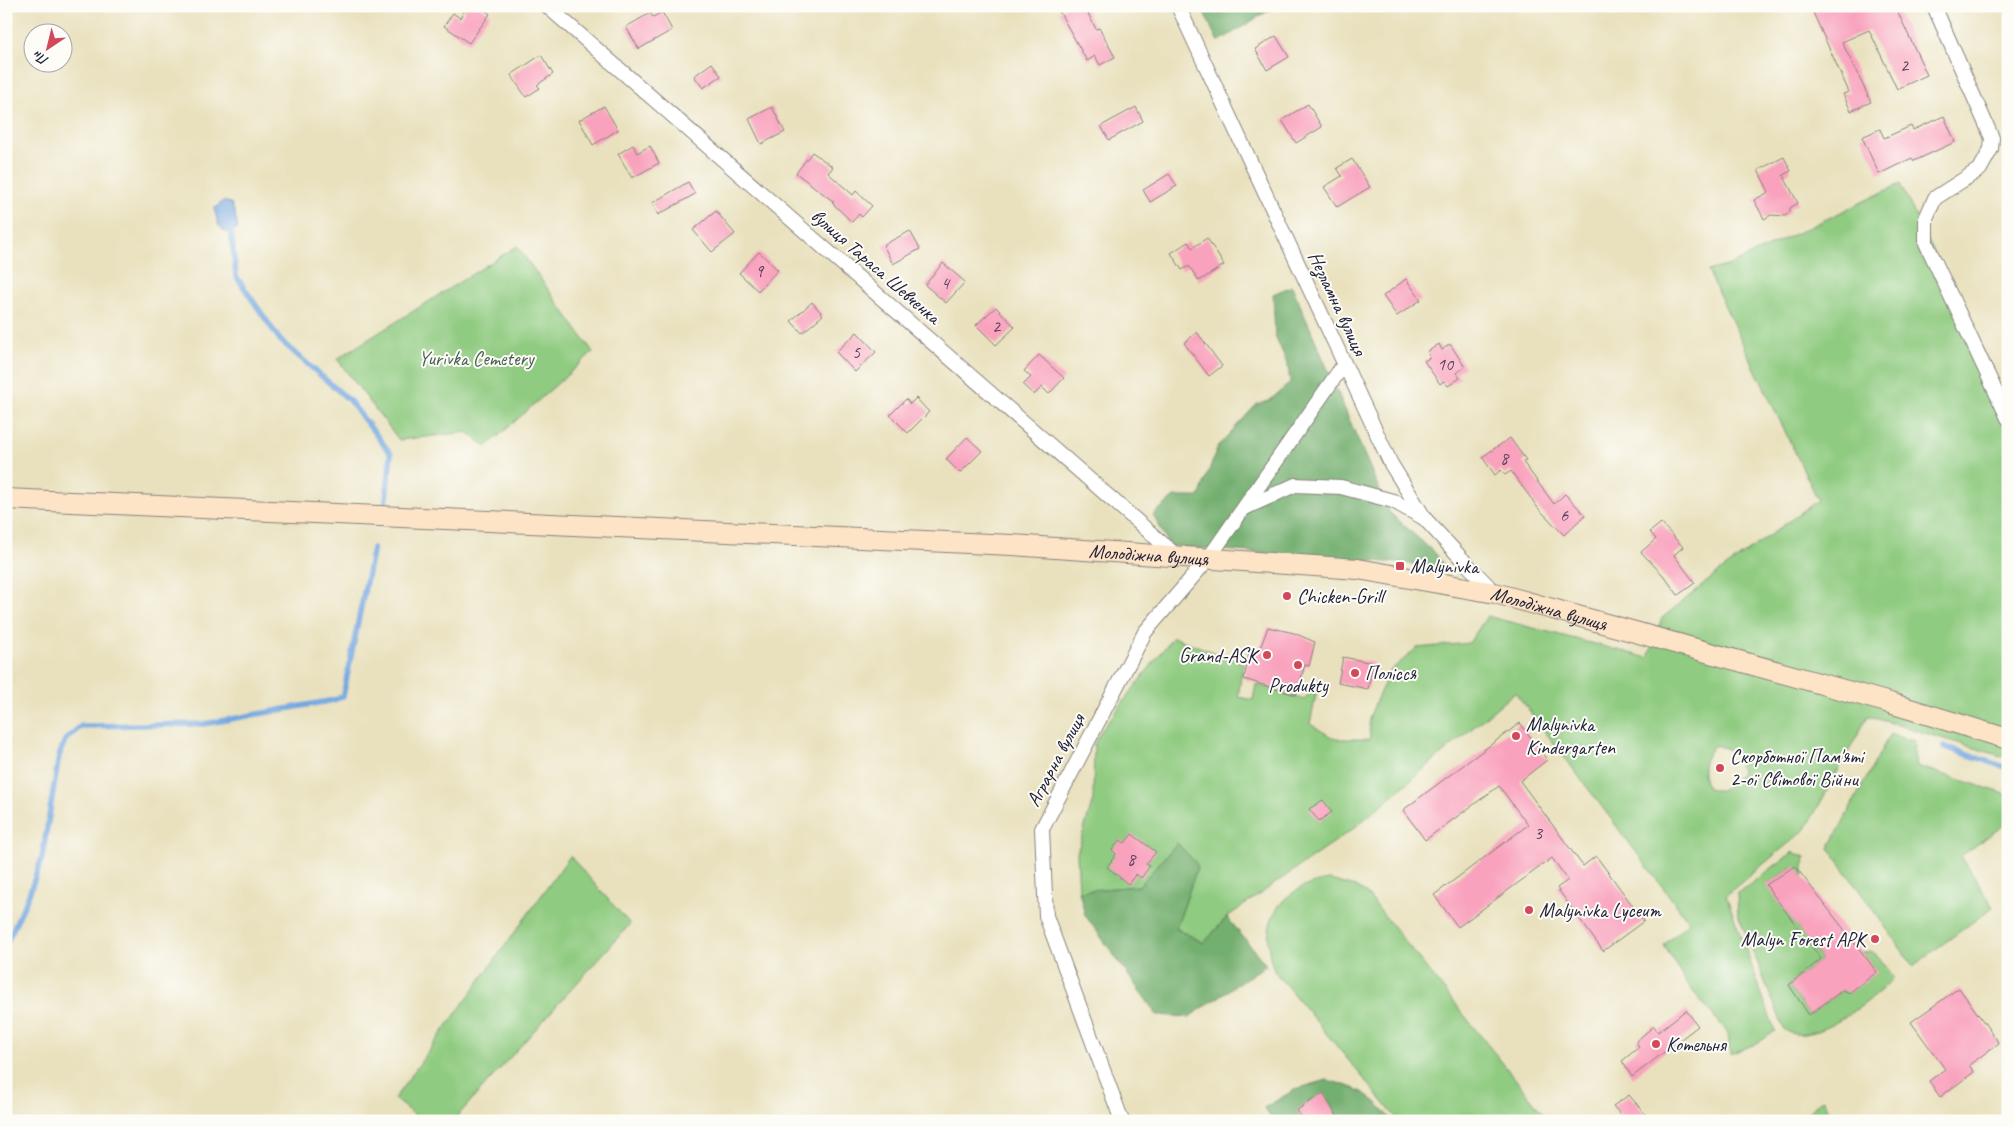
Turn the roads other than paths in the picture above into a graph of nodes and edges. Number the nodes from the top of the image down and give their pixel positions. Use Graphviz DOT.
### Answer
graph roads {
  1 [pos="546,6"];
  2 [pos="1178,6"];
  3 [pos="1934,6"];
  4 [pos="1344,364"];
  5 [pos="2008,418"];
  6 [pos="6,499"];
  7 [pos="1244,508"];
  8 [pos="1425,519"];
  9 [pos="1178,556"];
  10 [pos="1208,559"];
  11 [pos="1495,593"];
  12 [pos="2008,739"];
  13 [pos="1122,1121"];
  1 -- 9 [label="street, вулиця Тараса Шевченка"];
  2 -- 4 [label="street, Незламна вулиця"];
  3 -- 5 [label="street"];
  4 -- 7 [label="street, Аграрна вулиця"];
  4 -- 8 [label="street, Незламна вулиця"];
  6 -- 9 [label="street, Молодіжна вулиця"];
  7 -- 8 [label="street"];
  7 -- 10 [label="street, Аграрна вулиця"];
  8 -- 11 [label="street, Незламна вулиця"];
  9 -- 10 [label="street, Молодіжна вулиця"];
  10 -- 11 [label="street, Молодіжна вулиця"];
  10 -- 13 [label="street, Аграрна вулиця"];
  11 -- 12 [label="street, Молодіжна вулиця"];
}
